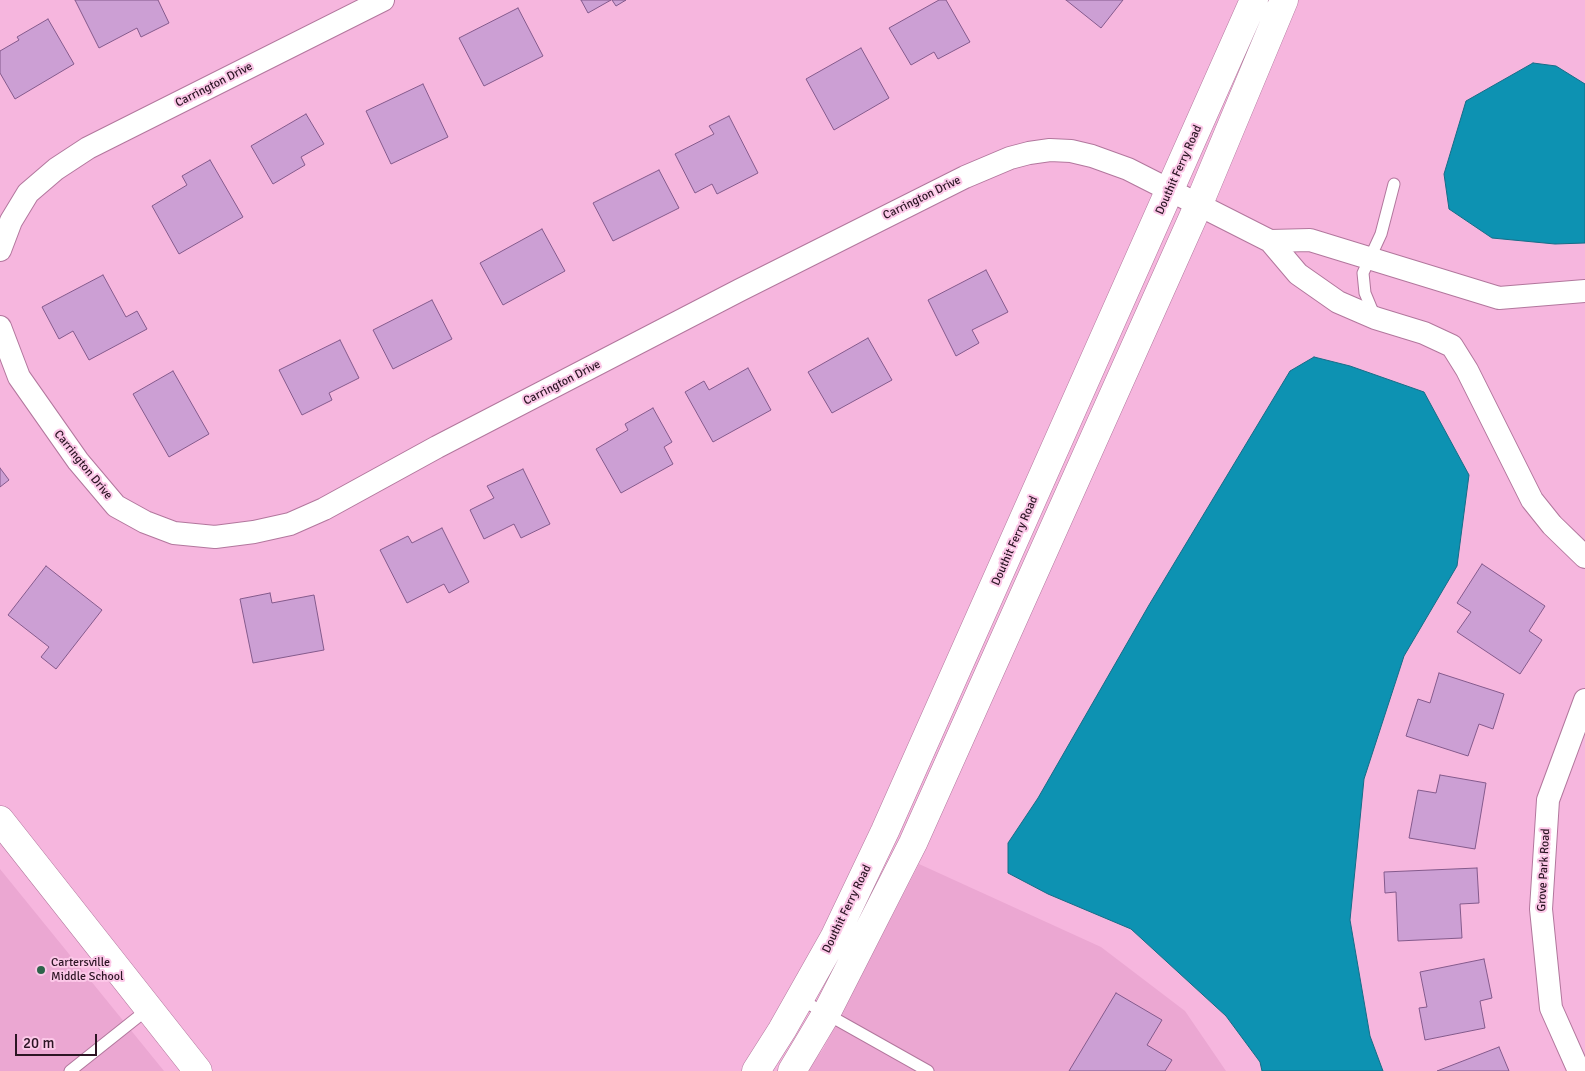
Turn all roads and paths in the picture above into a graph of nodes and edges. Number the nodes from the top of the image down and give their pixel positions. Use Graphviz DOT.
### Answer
graph roads {
  1 [pos="383,0"];
  2 [pos="1254,0"];
  3 [pos="1284,0"];
  4 [pos="1394,184"];
  5 [pos="1169,191"];
  6 [pos="1198,206"];
  7 [pos="1270,241"];
  8 [pos="0,250"];
  9 [pos="1371,259"];
  10 [pos="1585,291"];
  11 [pos="1375,318"];
  12 [pos="0,327"];
  13 [pos="1585,557"];
  14 [pos="1585,700"];
  15 [pos="0,820"];
  16 [pos="800,999"];
  17 [pos="148,1009"];
  18 [pos="826,1014"];
  19 [pos="70,1071"];
  20 [pos="198,1071"];
  21 [pos="756,1071"];
  22 [pos="792,1071"];
  23 [pos="928,1071"];
  24 [pos="1579,1071"];
  1 -- 8 [label="street, Carrington Drive"];
  2 -- 5 [label="street, Douthit Ferry Road"];
  3 -- 6 [label="street"];
  4 -- 9 [label="lane"];
  5 -- 6 [label="street, Carrington Drive"];
  5 -- 12 [label="street, Carrington Drive"];
  5 -- 16 [label="street, Douthit Ferry Road"];
  6 -- 7 [label="street, Carrington Drive"];
  6 -- 18 [label="street"];
  7 -- 9 [label="street"];
  7 -- 11 [label="street"];
  9 -- 10 [label="street"];
  9 -- 11 [label="lane"];
  11 -- 13 [label="street"];
  14 -- 24 [label="street, Grove Park Road"];
  15 -- 17 [label="street"];
  16 -- 18 [label="lane"];
  16 -- 21 [label="street, Douthit Ferry Road"];
  17 -- 19 [label="lane"];
  17 -- 20 [label="street"];
  18 -- 22 [label="street"];
  18 -- 23 [label="lane"];
}
